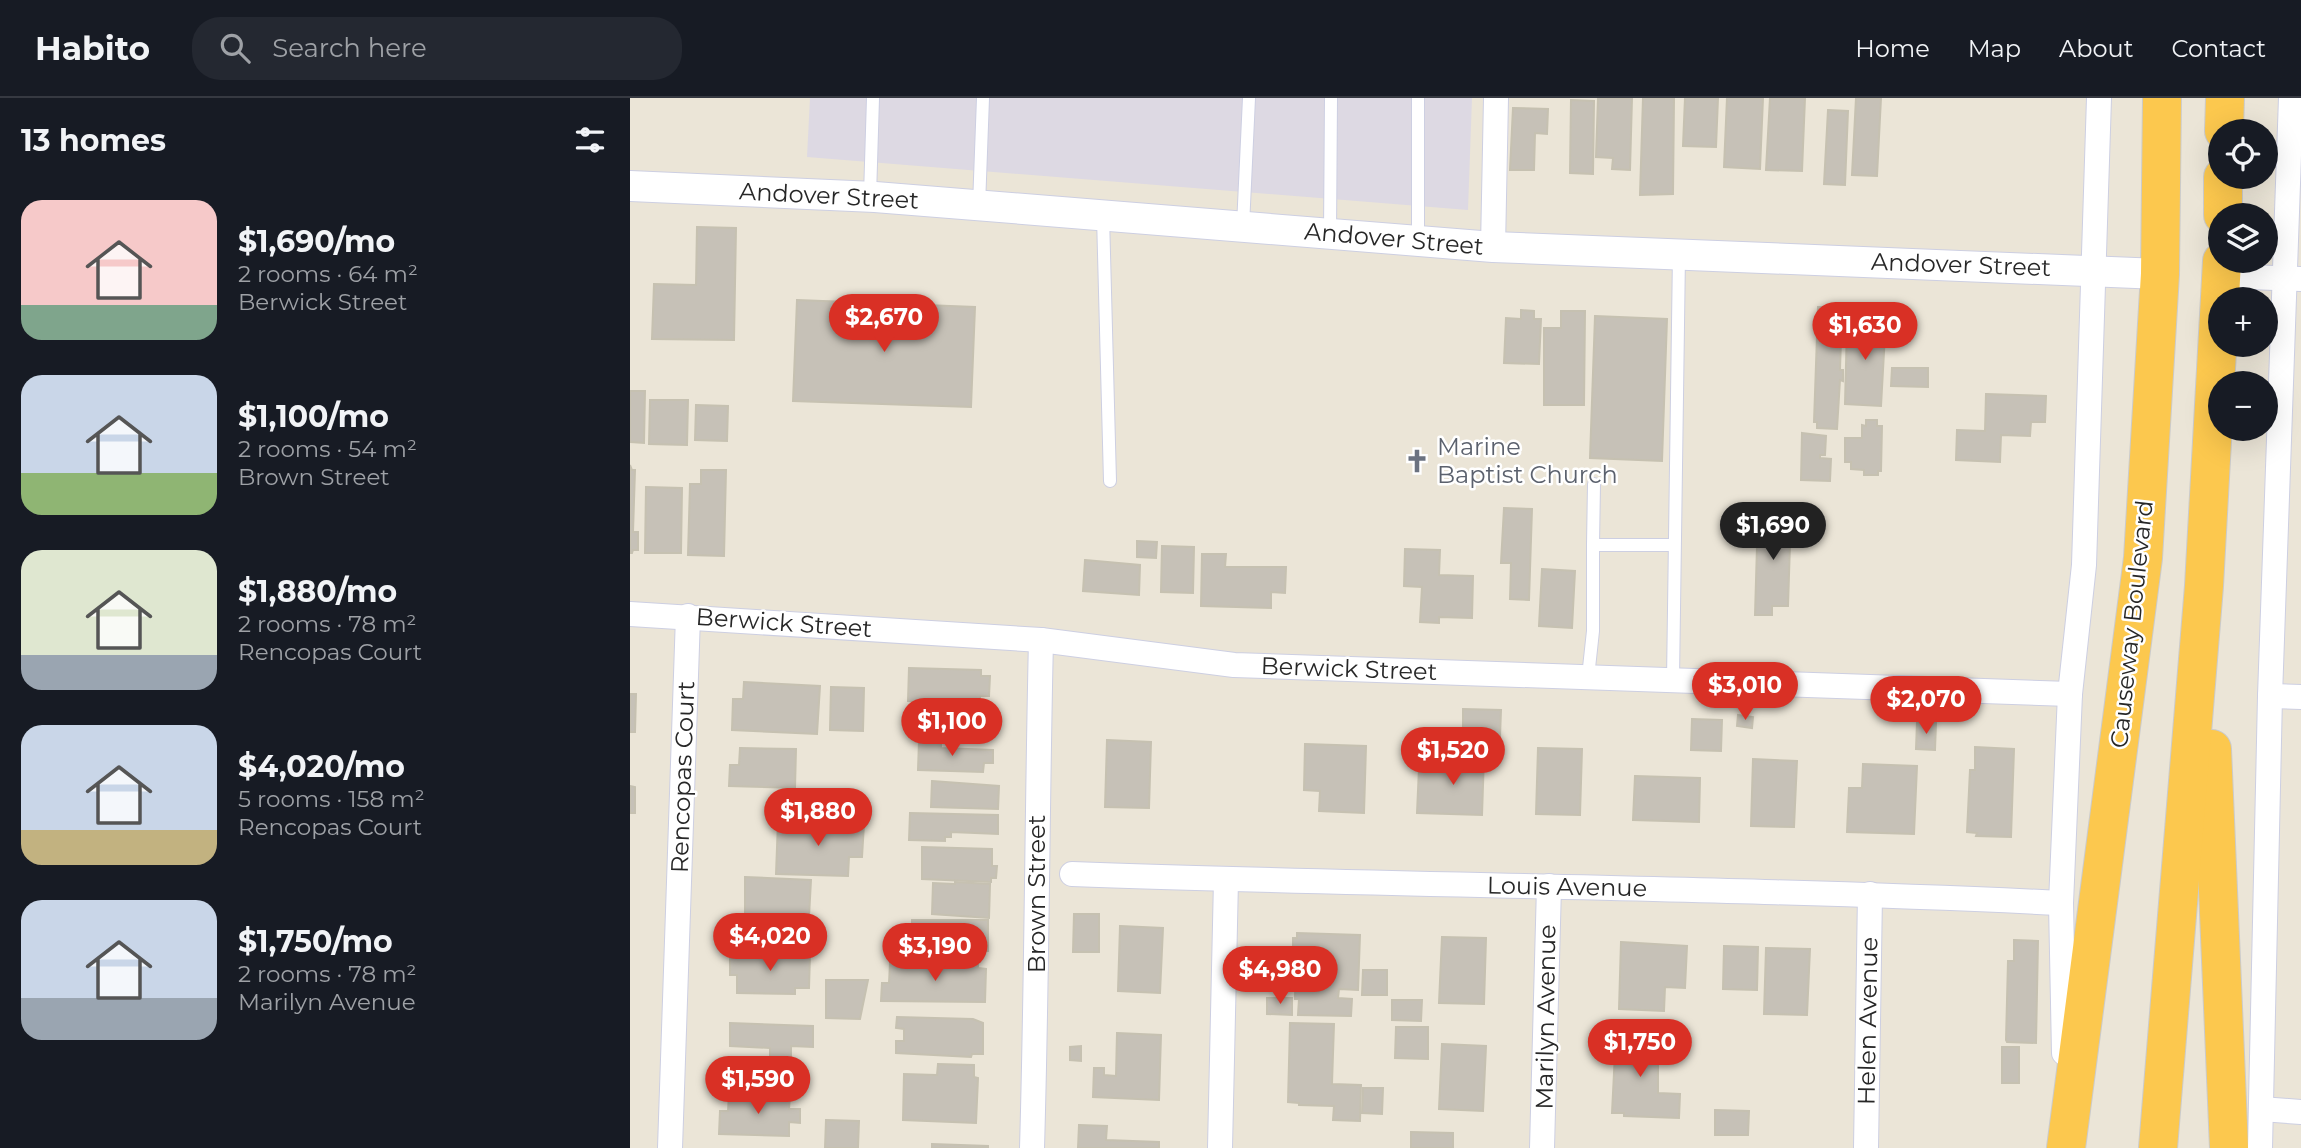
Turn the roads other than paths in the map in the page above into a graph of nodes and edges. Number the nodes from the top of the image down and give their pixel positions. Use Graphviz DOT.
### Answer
graph roads {
  1 [pos="873,98"];
  2 [pos="983,98"];
  3 [pos="1249,98"];
  4 [pos="1331,98"];
  5 [pos="1418,98"];
  6 [pos="1496,98"];
  7 [pos="2099,98"];
  8 [pos="2162,98"];
  9 [pos="2225,98"];
  10 [pos="2291,98"];
  11 [pos="2224,119"];
  12 [pos="630,186"];
  13 [pos="869,197"];
  14 [pos="979,206"];
  15 [pos="1103,216"];
  16 [pos="1242,227"];
  17 [pos="1330,234"];
  18 [pos="1418,241"];
  19 [pos="1493,247"];
  20 [pos="1679,254"];
  21 [pos="2094,271"];
  22 [pos="2222,273"];
  23 [pos="2254,273"];
  24 [pos="2160,274"];
  25 [pos="2292,279"];
  26 [pos="1110,481"];
  27 [pos="1594,484"];
  28 [pos="1593,545"];
  29 [pos="1674,545"];
  30 [pos="2204,586"];
  31 [pos="630,614"];
  32 [pos="688,616"];
  33 [pos="1041,640"];
  34 [pos="1588,677"];
  35 [pos="1674,680"];
  36 [pos="2070,694"];
  37 [pos="2270,696"];
  38 [pos="2301,697"];
  39 [pos="1072,874"];
  40 [pos="1226,880"];
  41 [pos="1549,886"];
  42 [pos="1870,894"];
  43 [pos="2061,903"];
  44 [pos="2261,1109"];
  45 [pos="2301,1112"];
  46 [pos="670,1148"];
  47 [pos="1032,1148"];
  48 [pos="1220,1148"];
  49 [pos="1542,1148"];
  50 [pos="1866,1148"];
  51 [pos="2066,1148"];
  52 [pos="2158,1148"];
  53 [pos="2229,1148"];
  54 [pos="2260,1148"];
  1 -- 13 [label="lane"];
  2 -- 14 [label="lane"];
  3 -- 16 [label="lane"];
  4 -- 17 [label="lane"];
  5 -- 18 [label="lane"];
  6 -- 19 [label="street"];
  7 -- 21 [label="street, Causeway Boulevard"];
  8 -- 24 [label="highway, Causeway Boulevard"];
  9 -- 11 [label="highway"];
  10 -- 25 [label="street"];
  12 -- 13 [label="street, Andover Street"];
  13 -- 14 [label="street, Andover Street"];
  14 -- 15 [label="street, Andover Street"];
  15 -- 16 [label="street, Andover Street"];
  15 -- 26 [label="lane"];
  16 -- 17 [label="street, Andover Street"];
  17 -- 18 [label="street, Andover Street"];
  18 -- 19 [label="street, Andover Street"];
  19 -- 20 [label="street, Andover Street"];
  20 -- 21 [label="street, Andover Street"];
  20 -- 29 [label="lane"];
  21 -- 24 [label="street, Andover Street"];
  21 -- 36 [label="street, Causeway Boulevard"];
  22 -- 30 [label="highway"];
  23 -- 25 [label="street"];
  24 -- 51 [label="highway, Causeway Boulevard"];
  25 -- 37 [label="street"];
  27 -- 28 [label="lane"];
  28 -- 29 [label="lane"];
  28 -- 34 [label="lane"];
  29 -- 35 [label="lane"];
  30 -- 52 [label="highway"];
  30 -- 53 [label="highway"];
  31 -- 32 [label="street, Berwick Street"];
  32 -- 33 [label="street, Berwick Street"];
  32 -- 46 [label="street, Rencopas Court"];
  33 -- 34 [label="street, Berwick Street"];
  33 -- 47 [label="street, Brown Street"];
  34 -- 35 [label="street, Berwick Street"];
  35 -- 36 [label="street, Berwick Street"];
  36 -- 43 [label="street, Causeway Boulevard"];
  37 -- 38 [label="street"];
  37 -- 44 [label="street"];
  39 -- 40 [label="street, Louis Avenue"];
  40 -- 41 [label="street, Louis Avenue"];
  40 -- 48 [label="street"];
  41 -- 42 [label="street, Louis Avenue"];
  41 -- 49 [label="street, Marilyn Avenue"];
  42 -- 43 [label="street, Louis Avenue"];
  42 -- 50 [label="street, Helen Avenue"];
  43 -- 51 [label="street, Causeway Boulevard"];
  44 -- 45 [label="street"];
  44 -- 54 [label="street"];
}
